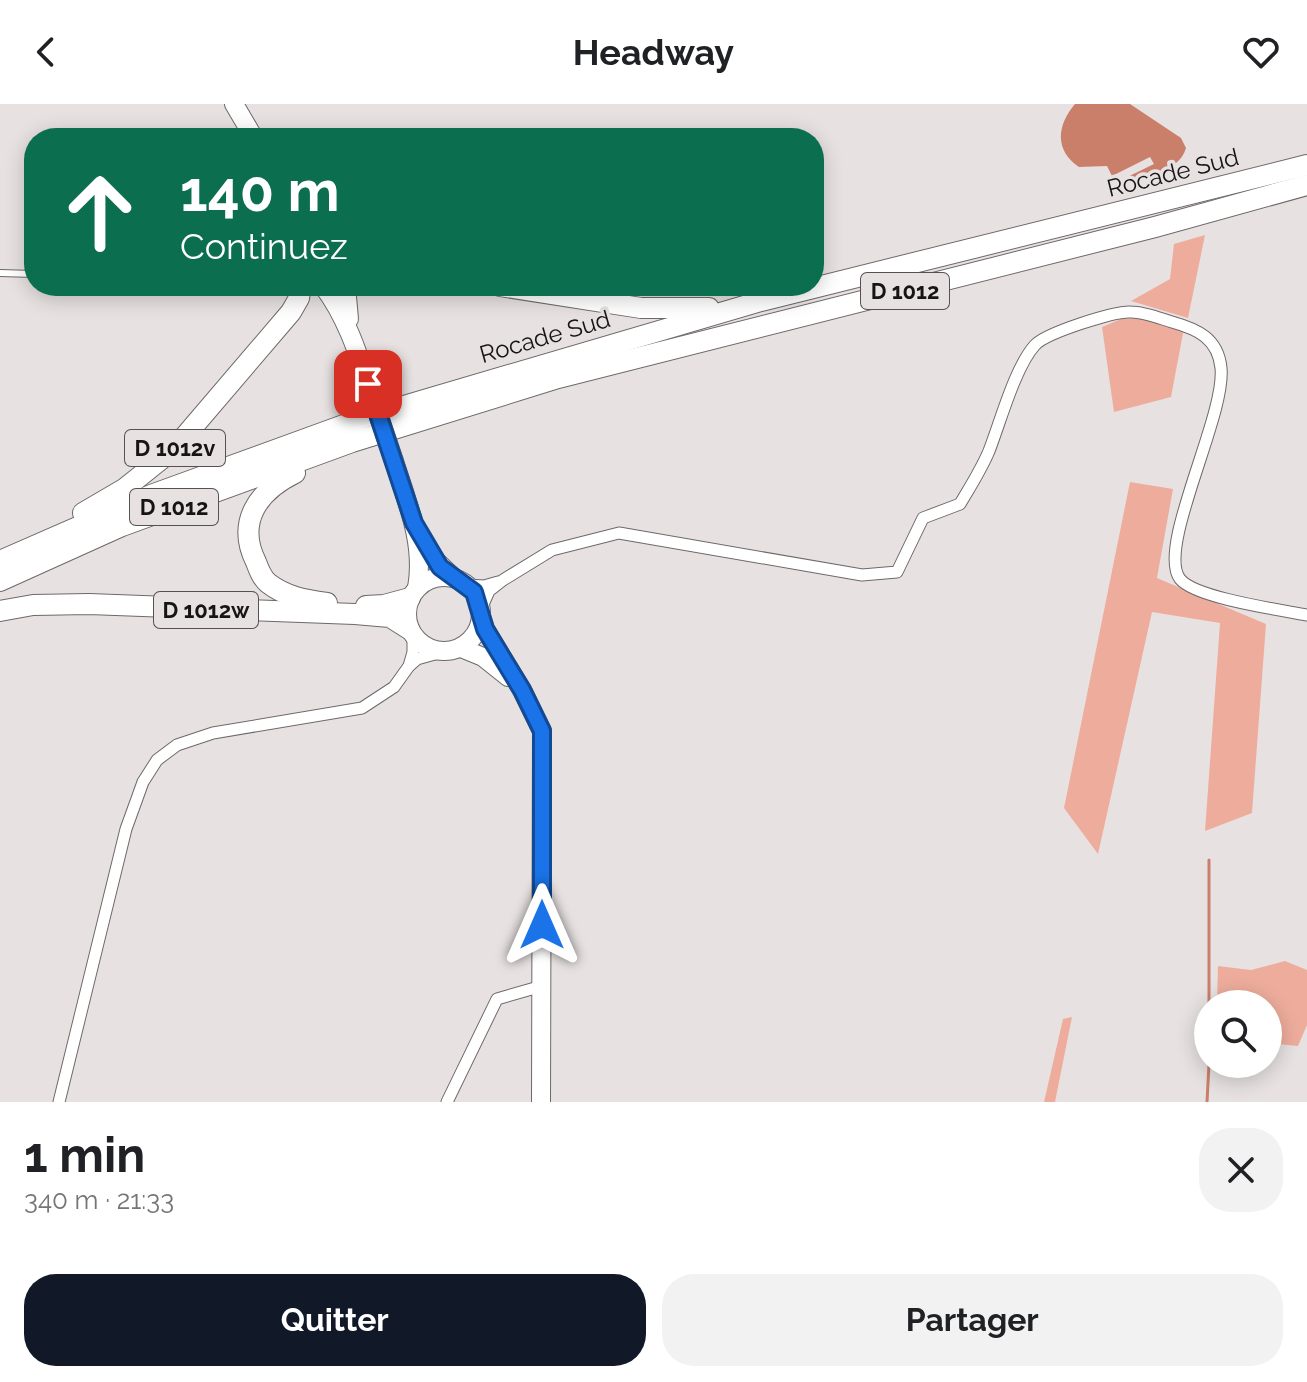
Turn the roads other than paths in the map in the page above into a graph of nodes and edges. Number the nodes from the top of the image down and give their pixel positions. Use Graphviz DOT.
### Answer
graph roads {
  1 [pos="234,104"];
  2 [pos="248,128"];
  3 [pos="1307,165"];
  4 [pos="1307,185"];
  5 [pos="1307,200"];
  6 [pos="1219,214"];
  7 [pos="0,271"];
  8 [pos="24,273"];
  9 [pos="824,285"];
  10 [pos="299,296"];
  11 [pos="330,296"];
  12 [pos="347,296"];
  13 [pos="564,296"];
  14 [pos="781,296"];
  15 [pos="761,301"];
  16 [pos="352,337"];
  17 [pos="352,442"];
  18 [pos="414,523"];
  19 [pos="1,568"];
  20 [pos="503,580"];
  21 [pos="461,582"];
  22 [pos="413,593"];
  23 [pos="0,611"];
  24 [pos="481,612"];
  25 [pos="1307,615"];
  26 [pos="411,632"];
  27 [pos="461,648"];
  28 [pos="442,652"];
  29 [pos="409,666"];
  30 [pos="522,690"];
  31 [pos="542,986"];
  32 [pos="59,1102"];
  33 [pos="447,1102"];
  34 [pos="541,1102"];
  1 -- 2 [label="main road"];
  3 -- 9 [label="highway, Rocade Sud / D 1012"];
  4 -- 6 [label="highway, Rocade Sud"];
  5 -- 6 [label="highway"];
  6 -- 17 [label="highway, Rocade Sud / D 1012"];
  7 -- 8 [label="lane"];
  10 -- 19 [label="highway, D 1012v"];
  11 -- 16 [label="main road"];
  12 -- 16 [label="main road"];
  13 -- 15 [label="highway"];
  14 -- 15 [label="highway, Rocade Sud / D 1012"];
  15 -- 19 [label="highway, Rocade Sud / D 1012"];
  16 -- 18 [label="main road, bridge"];
  17 -- 19 [label="highway, Rocade Sud / D 1012"];
  17 -- 22 [label="highway"];
  18 -- 21 [label="main road"];
  18 -- 22 [label="main road"];
  20 -- 21 [label="street"];
  20 -- 24 [label="street"];
  20 -- 25 [label="street"];
  21 -- 22 [label="main road"];
  21 -- 24 [label="main road"];
  22 -- 26 [label="main road"];
  23 -- 26 [label="highway, D 1012w"];
  24 -- 27 [label="main road"];
  24 -- 30 [label="main road"];
  26 -- 28 [label="main road"];
  26 -- 29 [label="street"];
  27 -- 28 [label="main road"];
  27 -- 30 [label="main road"];
  28 -- 29 [label="street"];
  29 -- 32 [label="street"];
  30 -- 31 [label="main road"];
  31 -- 33 [label="street"];
  31 -- 34 [label="main road"];
}
